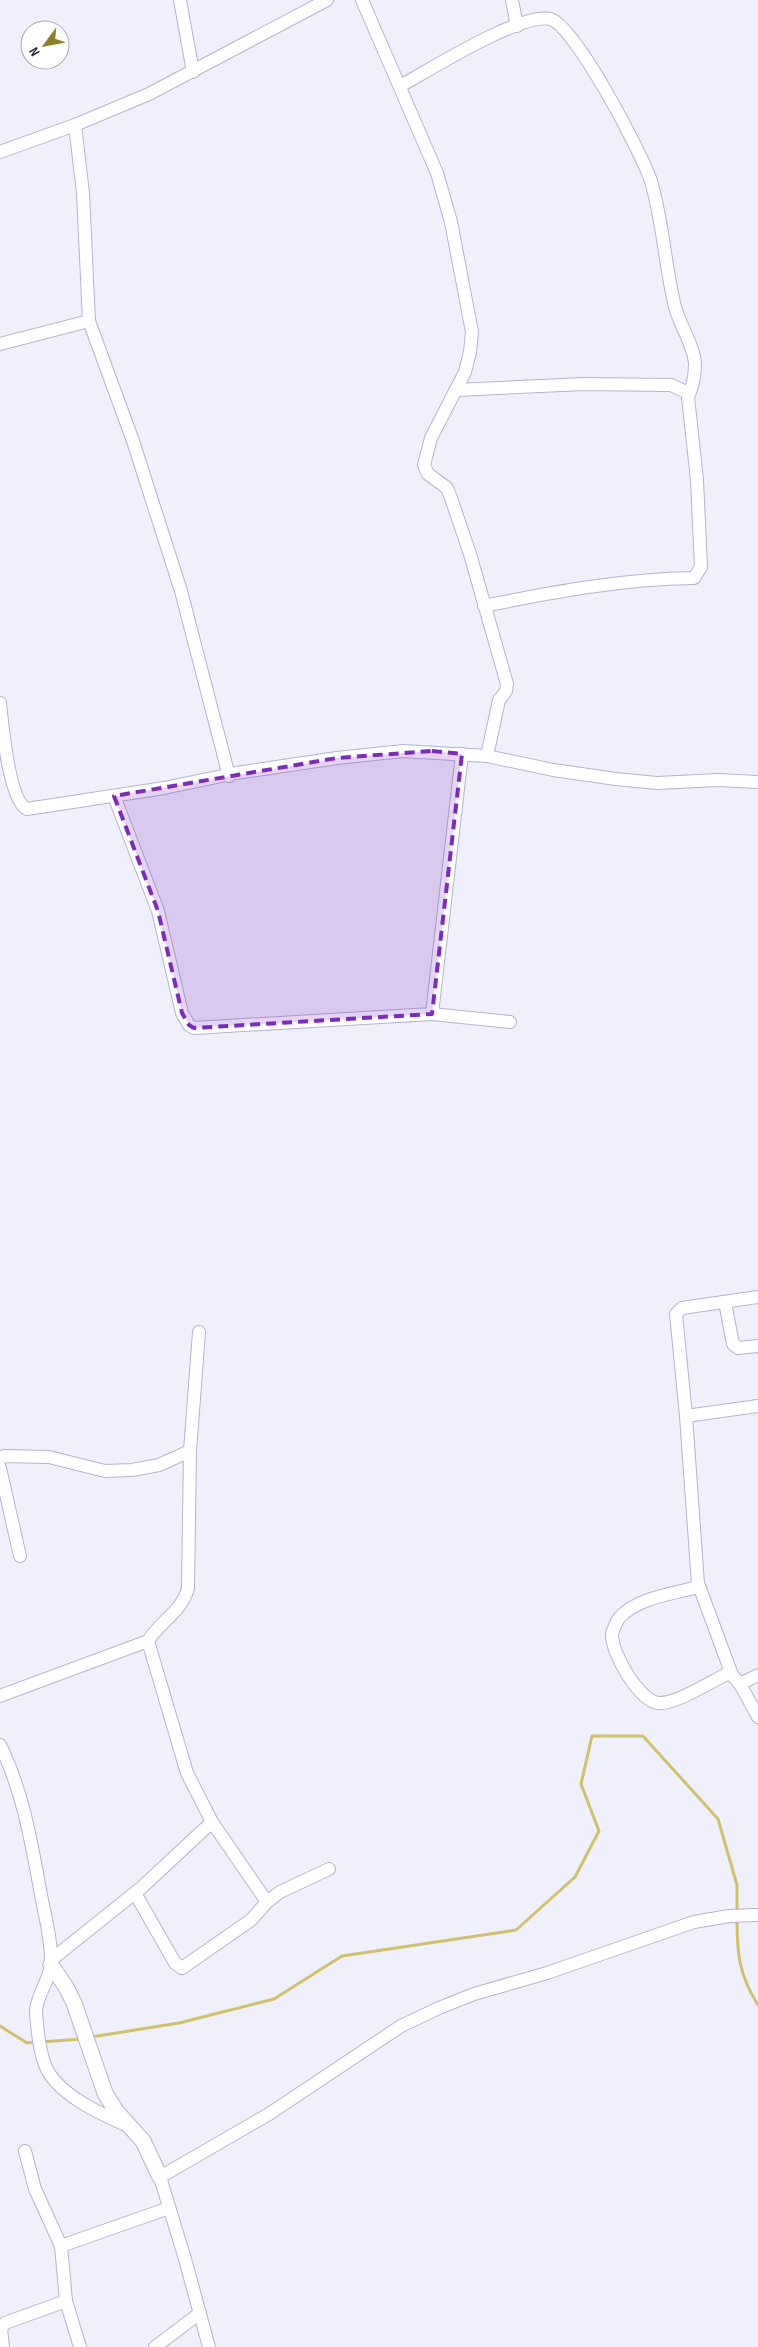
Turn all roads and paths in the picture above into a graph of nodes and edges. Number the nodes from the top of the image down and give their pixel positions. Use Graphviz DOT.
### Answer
graph roads {
  1 [pos="180,0"];
  2 [pos="327,0"];
  3 [pos="362,0"];
  4 [pos="512,0"];
  5 [pos="516,26"];
  6 [pos="193,72"];
  7 [pos="400,86"];
  8 [pos="75,125"];
  9 [pos="0,152"];
  10 [pos="89,321"];
  11 [pos="0,344"];
  12 [pos="456,390"];
  13 [pos="688,397"];
  14 [pos="484,606"];
  15 [pos="0,703"];
  16 [pos="1,728"];
  17 [pos="462,754"];
  18 [pos="486,756"];
  19 [pos="230,776"];
  20 [pos="758,782"];
  21 [pos="114,796"];
  22 [pos="432,1014"];
  23 [pos="510,1022"];
  24 [pos="758,1297"];
  25 [pos="725,1302"];
  26 [pos="199,1332"];
  27 [pos="758,1346"];
  28 [pos="758,1406"];
  29 [pos="686,1416"];
  30 [pos="190,1451"];
  31 [pos="0,1459"];
  32 [pos="0,1468"];
  33 [pos="2,1485"];
  34 [pos="20,1556"];
  35 [pos="698,1583"];
  36 [pos="148,1641"];
  37 [pos="758,1675"];
  38 [pos="736,1679"];
  39 [pos="0,1696"];
  40 [pos="758,1717"];
  41 [pos="0,1745"];
  42 [pos="212,1822"];
  43 [pos="329,1869"];
  44 [pos="135,1894"];
  45 [pos="267,1902"];
  46 [pos="756,1915"];
  47 [pos="51,1962"];
  48 [pos="128,2126"];
  49 [pos="25,2151"];
  50 [pos="160,2177"];
  51 [pos="168,2208"];
  52 [pos="61,2246"];
  53 [pos="66,2301"];
  54 [pos="200,2313"];
  55 [pos="3,2347"];
  56 [pos="80,2347"];
  57 [pos="155,2347"];
  58 [pos="209,2347"];
  1 -- 6 [label="street"];
  2 -- 6 [label="street"];
  3 -- 7 [label="street"];
  4 -- 5 [label="street"];
  5 -- 7 [label="street"];
  5 -- 13 [label="street"];
  6 -- 8 [label="street"];
  7 -- 12 [label="street"];
  8 -- 9 [label="street"];
  8 -- 10 [label="street"];
  10 -- 11 [label="street"];
  10 -- 19 [label="street"];
  12 -- 13 [label="street"];
  12 -- 14 [label="street"];
  13 -- 14 [label="street"];
  14 -- 18 [label="street"];
  15 -- 16 [label="street"];
  16 -- 21 [label="street"];
  17 -- 18 [label="street"];
  17 -- 19 [label="street"];
  17 -- 22 [label="street"];
  18 -- 20 [label="street"];
  19 -- 21 [label="street"];
  21 -- 22 [label="street"];
  22 -- 23 [label="street"];
  24 -- 25 [label="street"];
  25 -- 27 [label="street"];
  25 -- 29 [label="street"];
  26 -- 30 [label="street"];
  28 -- 29 [label="street"];
  29 -- 35 [label="street"];
  30 -- 31 [label="street"];
  30 -- 36 [label="street"];
  32 -- 33 [label="street"];
  33 -- 34 [label="street"];
  35 -- 38 [label="street"];
  35 -- 38 [label="street"];
  36 -- 39 [label="street"];
  36 -- 42 [label="street"];
  37 -- 38 [label="street"];
  38 -- 40 [label="street"];
  41 -- 47 [label="street"];
  42 -- 44 [label="street"];
  42 -- 45 [label="street"];
  43 -- 45 [label="street"];
  44 -- 45 [label="street"];
  44 -- 47 [label="street"];
  46 -- 50 [label="street"];
  47 -- 48 [label="main road"];
  47 -- 48 [label="street"];
  48 -- 50 [label="main road"];
  49 -- 52 [label="street"];
  50 -- 51 [label="street"];
  51 -- 52 [label="street"];
  51 -- 54 [label="street"];
  52 -- 53 [label="street"];
  53 -- 55 [label="street"];
  53 -- 56 [label="street"];
  54 -- 57 [label="street"];
  54 -- 58 [label="street"];
}
